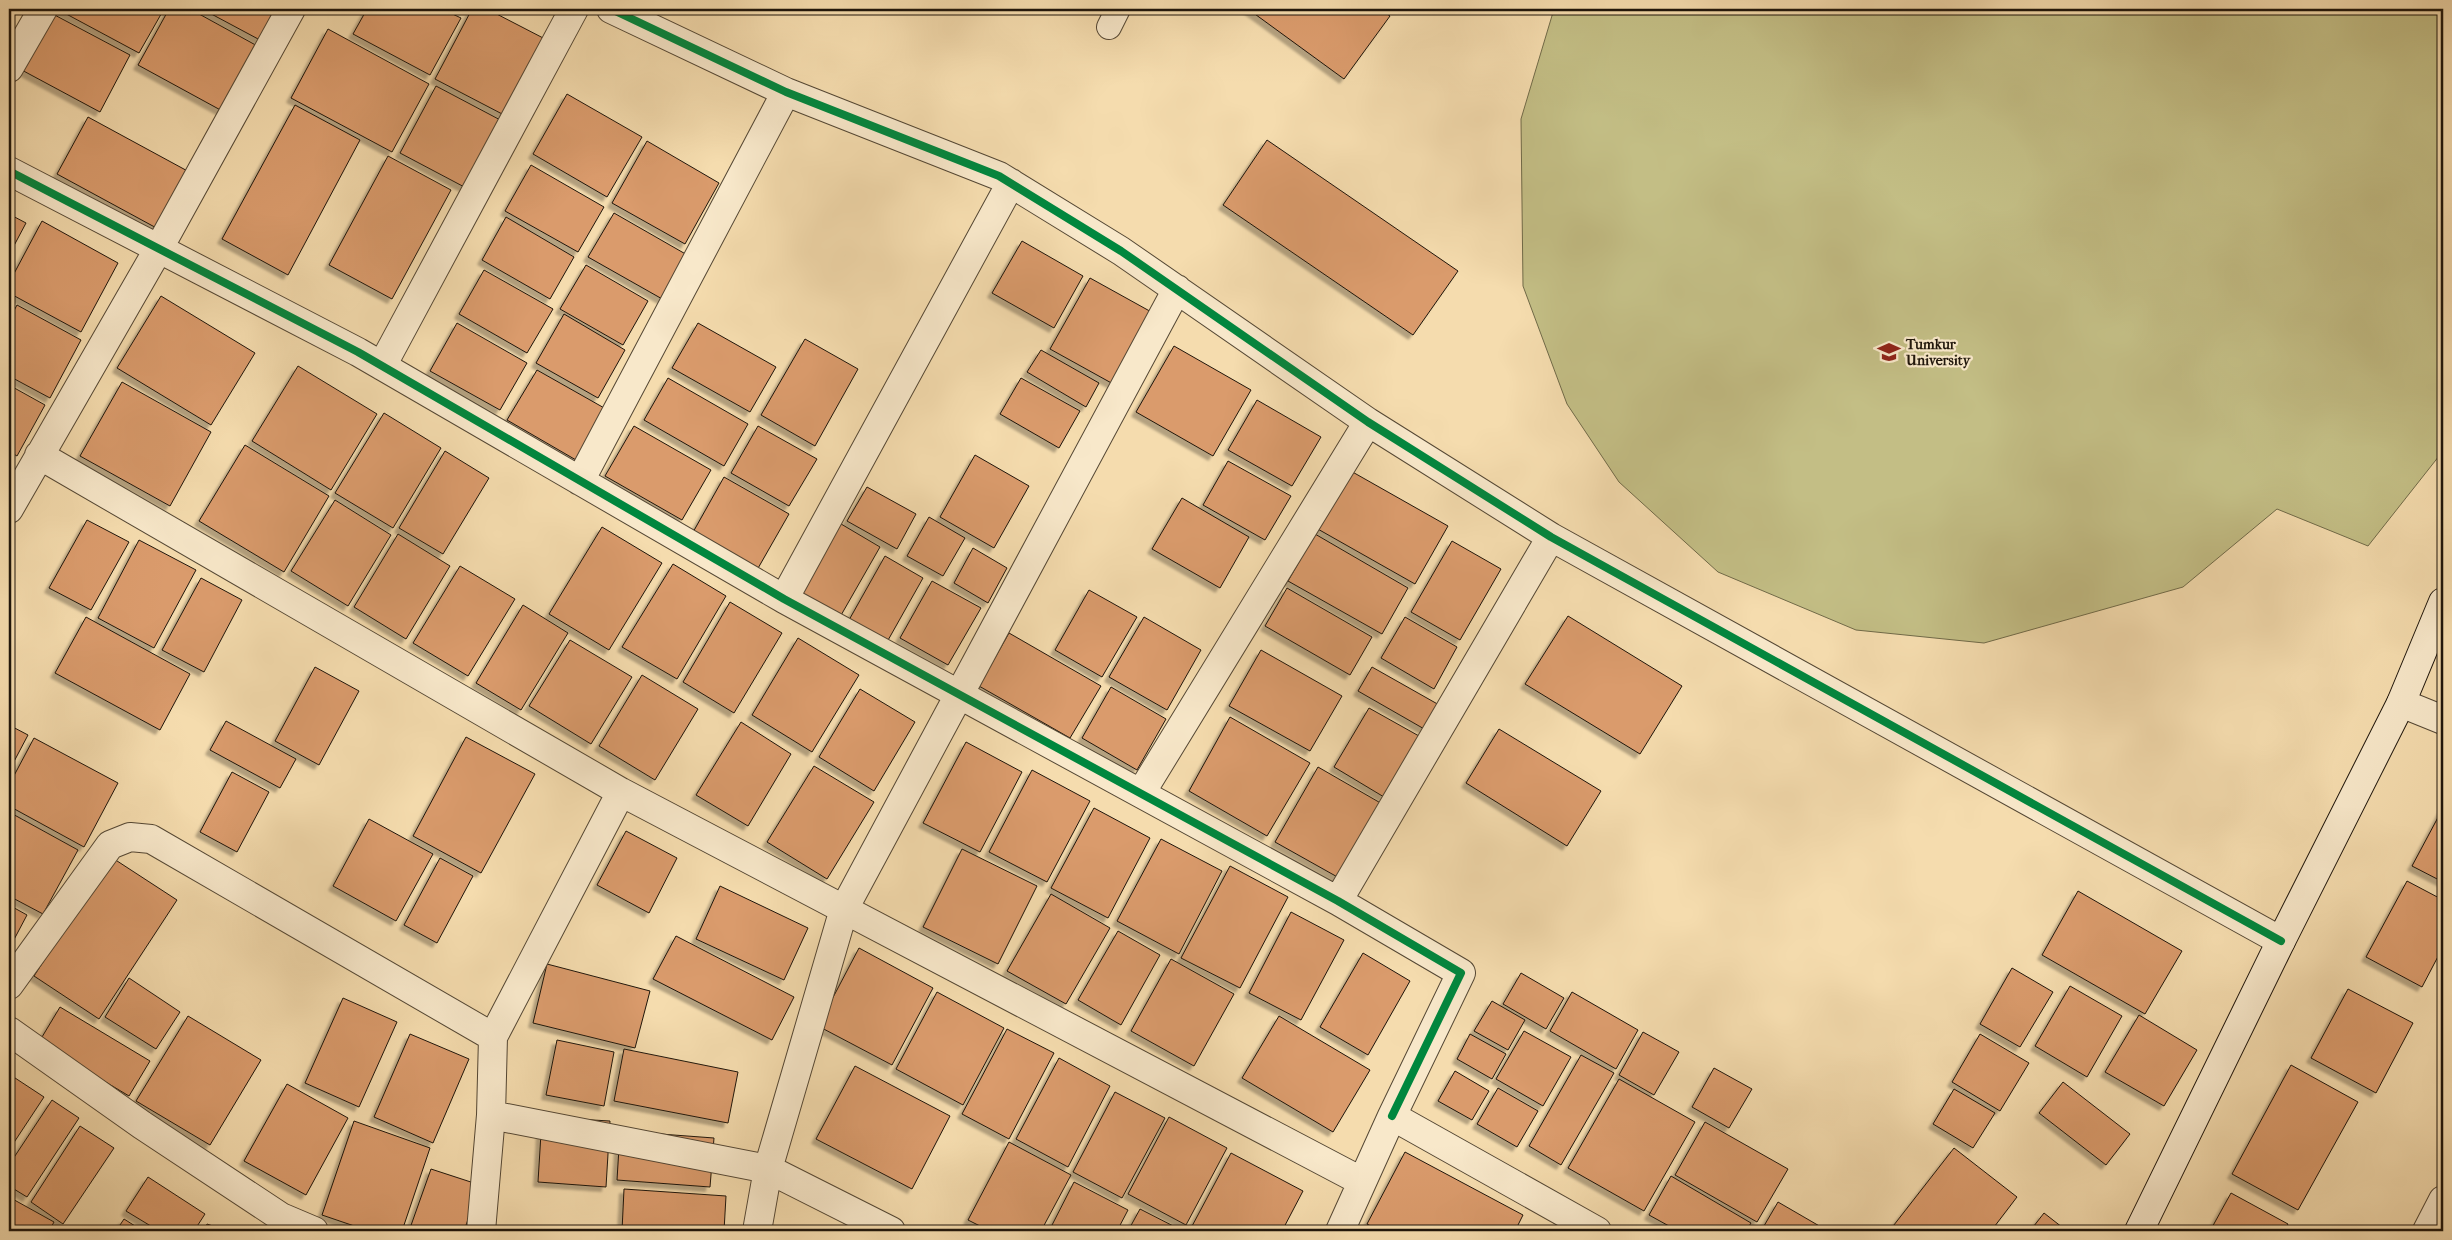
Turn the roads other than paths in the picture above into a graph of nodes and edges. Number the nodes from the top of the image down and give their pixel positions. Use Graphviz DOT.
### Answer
graph roads {
  1 [pos="43,9"];
  2 [pos="290,9"];
  3 [pos="574,9"];
  4 [pos="611,9"];
  5 [pos="9,68"];
  6 [pos="786,92"];
  7 [pos="9,171"];
  8 [pos="1011,183"];
  9 [pos="159,248"];
  10 [pos="1177,289"];
  11 [pos="382,366"];
  12 [pos="1368,422"];
  13 [pos="39,455"];
  14 [pos="580,480"];
  15 [pos="9,509"];
  16 [pos="1551,537"];
  17 [pos="784,599"];
  18 [pos="2443,602"];
  19 [pos="959,694"];
  20 [pos="2401,703"];
  21 [pos="2443,720"];
  22 [pos="621,792"];
  23 [pos="1141,793"];
  24 [pos="1338,901"];
  25 [pos="844,909"];
  26 [pos="2281,941"];
  27 [pos="9,985"];
  28 [pos="9,1031"];
  29 [pos="493,1037"];
  30 [pos="491,1115"];
  31 [pos="1392,1116"];
  32 [pos="768,1169"];
  33 [pos="1362,1181"];
  34 [pos="2443,1200"];
  35 [pos="314,1231"];
  36 [pos="481,1231"];
  37 [pos="757,1231"];
  38 [pos="891,1231"];
  39 [pos="1340,1231"];
  40 [pos="1597,1231"];
  41 [pos="2139,1231"];
  42 [pos="2427,1231"];
  1 -- 5 [label="street"];
  2 -- 9 [label="street"];
  3 -- 11 [label="street"];
  4 -- 6 [label="street"];
  6 -- 8 [label="street"];
  6 -- 14 [label="street"];
  7 -- 9 [label="street"];
  8 -- 10 [label="street"];
  8 -- 17 [label="street"];
  9 -- 11 [label="street"];
  9 -- 13 [label="street"];
  10 -- 12 [label="street"];
  10 -- 19 [label="street"];
  11 -- 14 [label="street"];
  12 -- 16 [label="street"];
  12 -- 23 [label="street"];
  13 -- 15 [label="street"];
  13 -- 22 [label="street"];
  14 -- 17 [label="street"];
  16 -- 24 [label="street"];
  16 -- 26 [label="street"];
  17 -- 19 [label="street"];
  18 -- 20 [label="street"];
  19 -- 23 [label="street"];
  19 -- 25 [label="street"];
  20 -- 21 [label="street"];
  20 -- 26 [label="street"];
  22 -- 25 [label="street"];
  22 -- 29 [label="street"];
  23 -- 24 [label="street"];
  24 -- 31 [label="street"];
  25 -- 32 [label="street"];
  25 -- 33 [label="street"];
  26 -- 41 [label="street"];
  27 -- 29 [label="street"];
  28 -- 35 [label="street"];
  29 -- 30 [label="street"];
  30 -- 32 [label="street"];
  30 -- 36 [label="street"];
  31 -- 33 [label="street"];
  31 -- 40 [label="street"];
  32 -- 37 [label="street"];
  32 -- 38 [label="street"];
  33 -- 39 [label="street"];
  34 -- 42 [label="street"];
}
